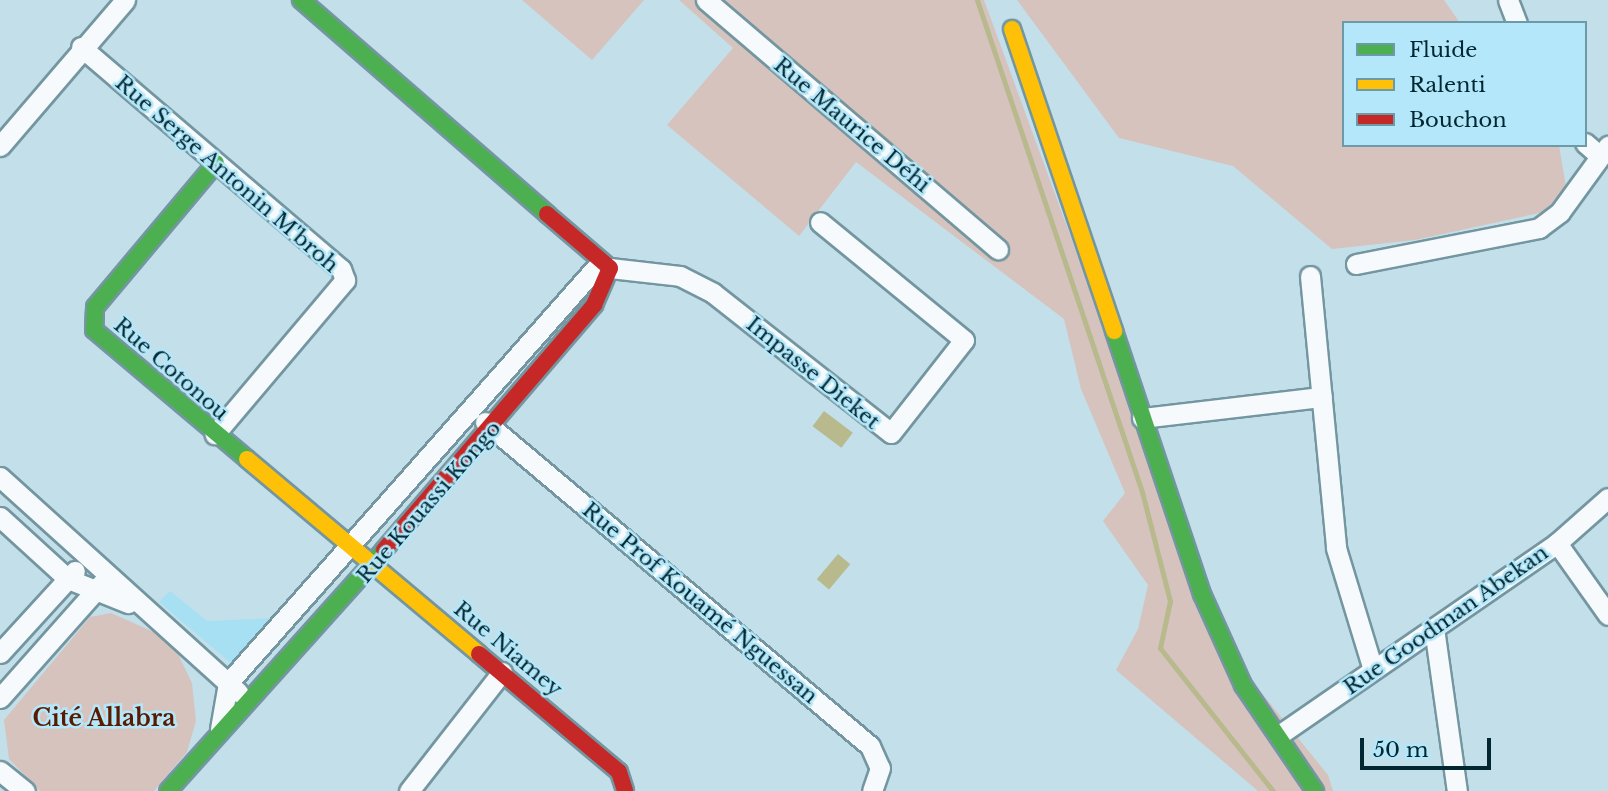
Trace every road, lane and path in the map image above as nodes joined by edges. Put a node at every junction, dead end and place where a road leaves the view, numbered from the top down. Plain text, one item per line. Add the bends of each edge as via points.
1 (125, 0) edge
2 (301, 0) edge
3 (706, 0) edge
4 (1508, 0) edge
5 (1516, 21) edge
6 (1012, 29) dead end
7 (81, 47) junction
8 (1587, 144) edge
9 (0, 146) edge
10 (1604, 151) edge
11 (216, 163) junction
12 (820, 222) dead end
13 (998, 249) dead end
14 (1356, 264) dead end
15 (605, 265) junction
16 (1310, 276) dead end
17 (1322, 397) junction
18 (471, 411) junction
19 (1142, 418) junction
20 (493, 429) junction
21 (215, 434) junction
22 (0, 477) edge
23 (1608, 498) edge
24 (0, 517) edge
25 (1558, 542) junction
26 (353, 547) junction
27 (86, 558) junction
28 (376, 565) junction
29 (68, 579) junction
30 (100, 584) junction
31 (1608, 615) edge
32 (1434, 628) junction
33 (0, 653) edge
34 (1373, 670) junction
35 (502, 671) junction
36 (228, 683) junction
37 (0, 698) edge
38 (252, 703) junction
39 (220, 729) junction
40 (1279, 735) junction
41 (0, 771) edge
42 (25, 791) edge
43 (168, 791) edge
44 (409, 791) edge
45 (625, 791) edge
46 (872, 791) edge
47 (1315, 791) edge
48 (1457, 791) edge

1 - 7 street
2 - 15 street
3 - 13 street, Rue Maurice Déhi
4 - 5 street
6 - 19 street
7 - 9 street
7 - 11 street, Rue Serge Antonin M'broh
8 - 10 street
10 - 14 street via 1560,212 1539,228
11 - 21 street, Rue Cotonou via 92,318 94,330
11 - 21 street, Rue Serge Antonin M'broh via 341,269 345,280
12 - 15 street, Impasse Dieket via 964,340 891,433 713,293 680,276
15 - 18 street, Rue Kouassi Kongo
15 - 20 street, Rue Kouassi Kongo via 594,305
16 - 17 street
17 - 19 street
17 - 34 street via 1336,548
18 - 20 street, Rue Prof Kouamé Nguessan
18 - 26 street, Rue Kouassi Kongo
19 - 40 street via 1202,594 1243,685
20 - 28 street, Rue Kouassi Kongo
20 - 46 street, Rue Prof Kouamé Nguessan via 870,746 880,768
21 - 26 street, Rue Cotonou
22 - 27 street
23 - 25 street, Rue Goodman Abekan
24 - 29 street
25 - 31 street
25 - 32 street, Rue Goodman Abekan
26 - 28 street, Rue Niamey
26 - 36 street, Rue Kouassi Kongo
27 - 29 street
27 - 30 street
28 - 35 street, Rue Niamey
28 - 38 street, Rue Kouassi Kongo
29 - 30 street
29 - 33 street
30 - 36 street via 136,605
30 - 37 street
32 - 34 street, Rue Goodman Abekan
32 - 48 street
34 - 40 street, Rue Goodman Abekan
35 - 44 street
35 - 45 street, Rue Niamey via 619,772
36 - 38 street
36 - 39 street
38 - 39 street, Rue Kouassi Kongo
39 - 43 street, Rue Kouassi Kongo
40 - 47 street
41 - 42 street

